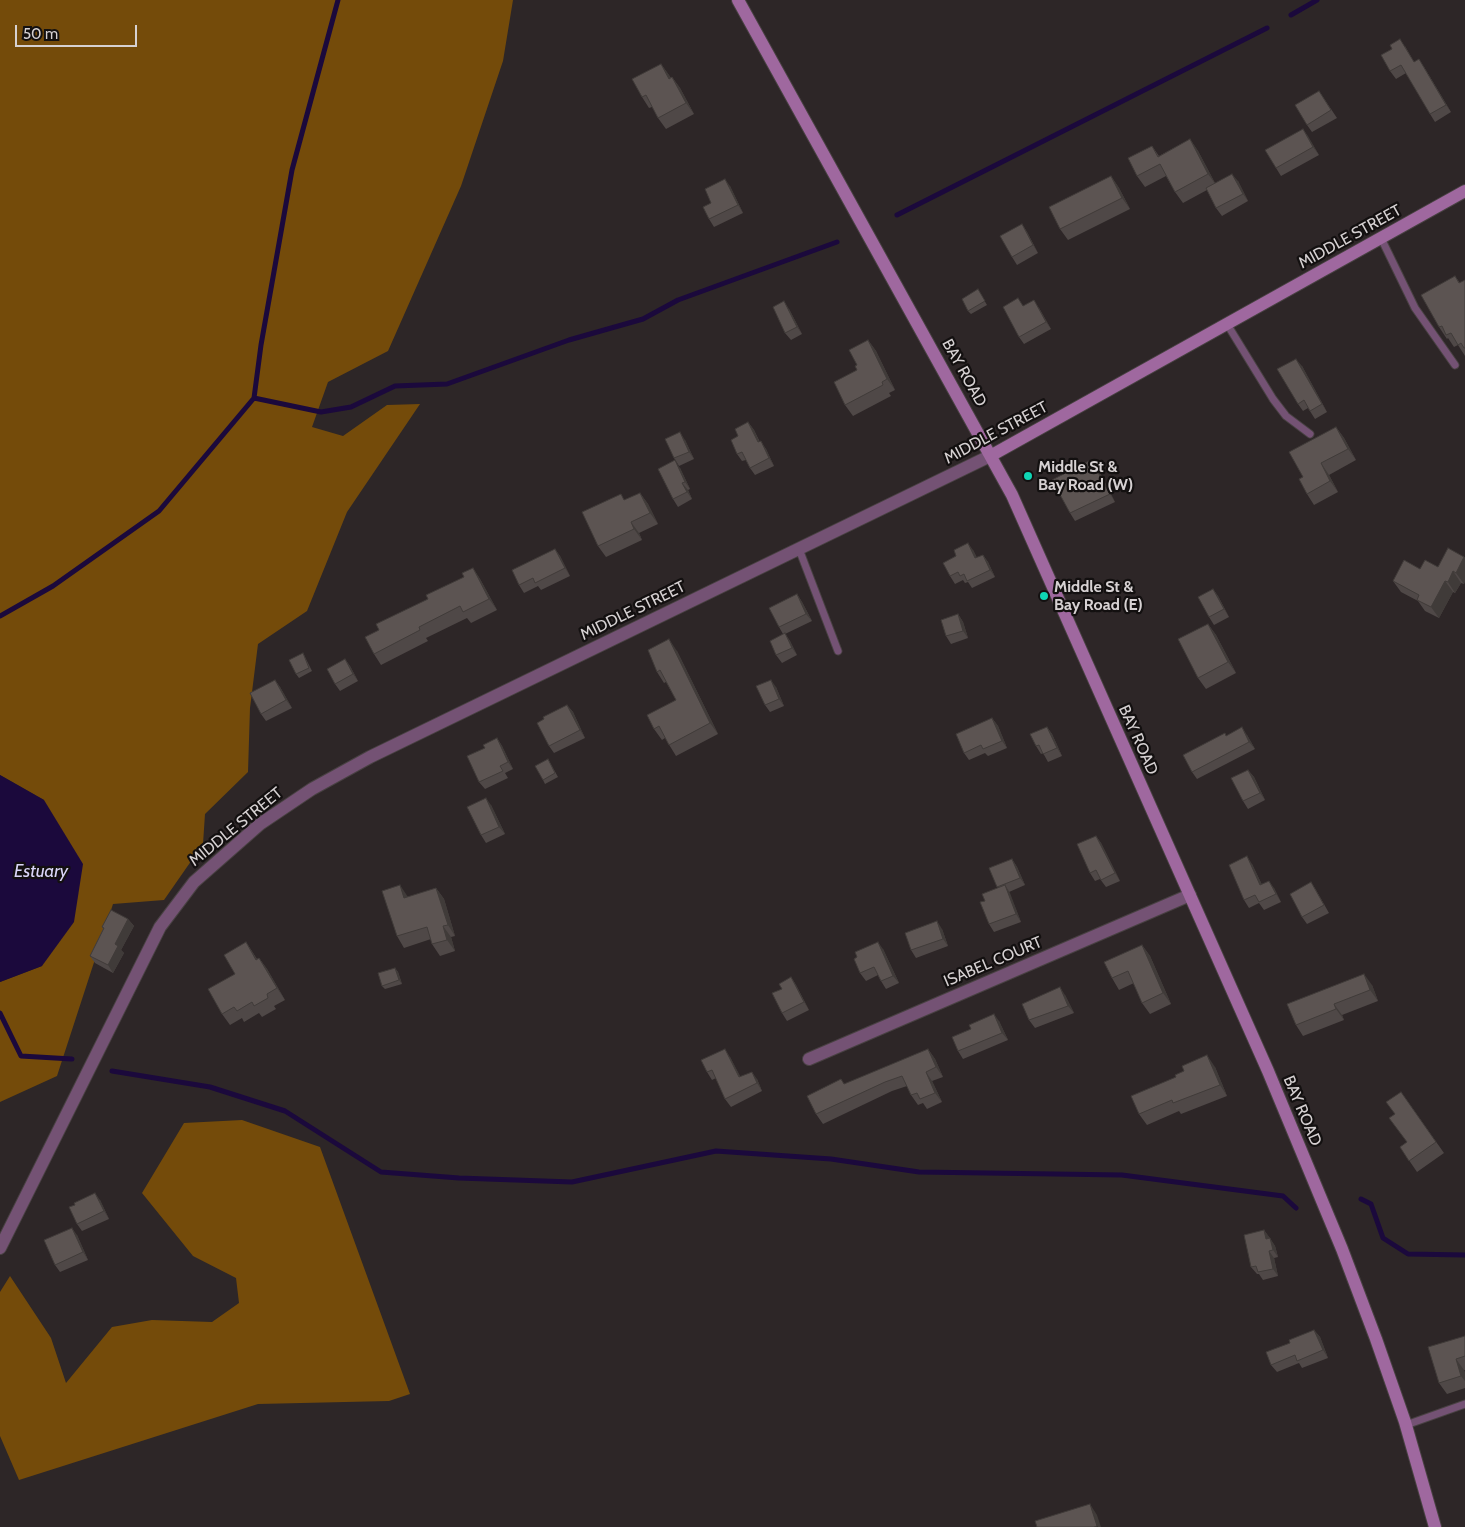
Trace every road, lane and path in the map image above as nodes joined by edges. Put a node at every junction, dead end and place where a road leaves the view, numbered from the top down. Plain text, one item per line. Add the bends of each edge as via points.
1 (738, 0) edge
2 (1465, 191) edge
3 (1381, 238) junction
4 (1227, 324) junction
5 (1454, 365) dead end
6 (1310, 434) dead end
7 (992, 456) junction
8 (799, 549) junction
9 (838, 651) dead end
10 (1190, 895) junction
11 (810, 1059) dead end
12 (0, 1248) edge
13 (1465, 1404) edge
14 (1406, 1425) junction
15 (1435, 1527) edge

1 - 7 main road, BAY ROAD
2 - 3 main road, MIDDLE STREET
3 - 4 main road, MIDDLE STREET
3 - 5 lane via 1416,308
4 - 6 lane via 1273,399 1286,416
4 - 7 main road, MIDDLE STREET
7 - 8 street, MIDDLE STREET
7 - 10 main road, BAY ROAD
8 - 9 lane
8 - 12 street, MIDDLE STREET via 347,768 274,813 231,848 194,882 160,927
10 - 11 street, ISABEL COURT
10 - 14 main road, BAY ROAD via 1342,1249
13 - 14 lane
14 - 15 main road, BAY ROAD

